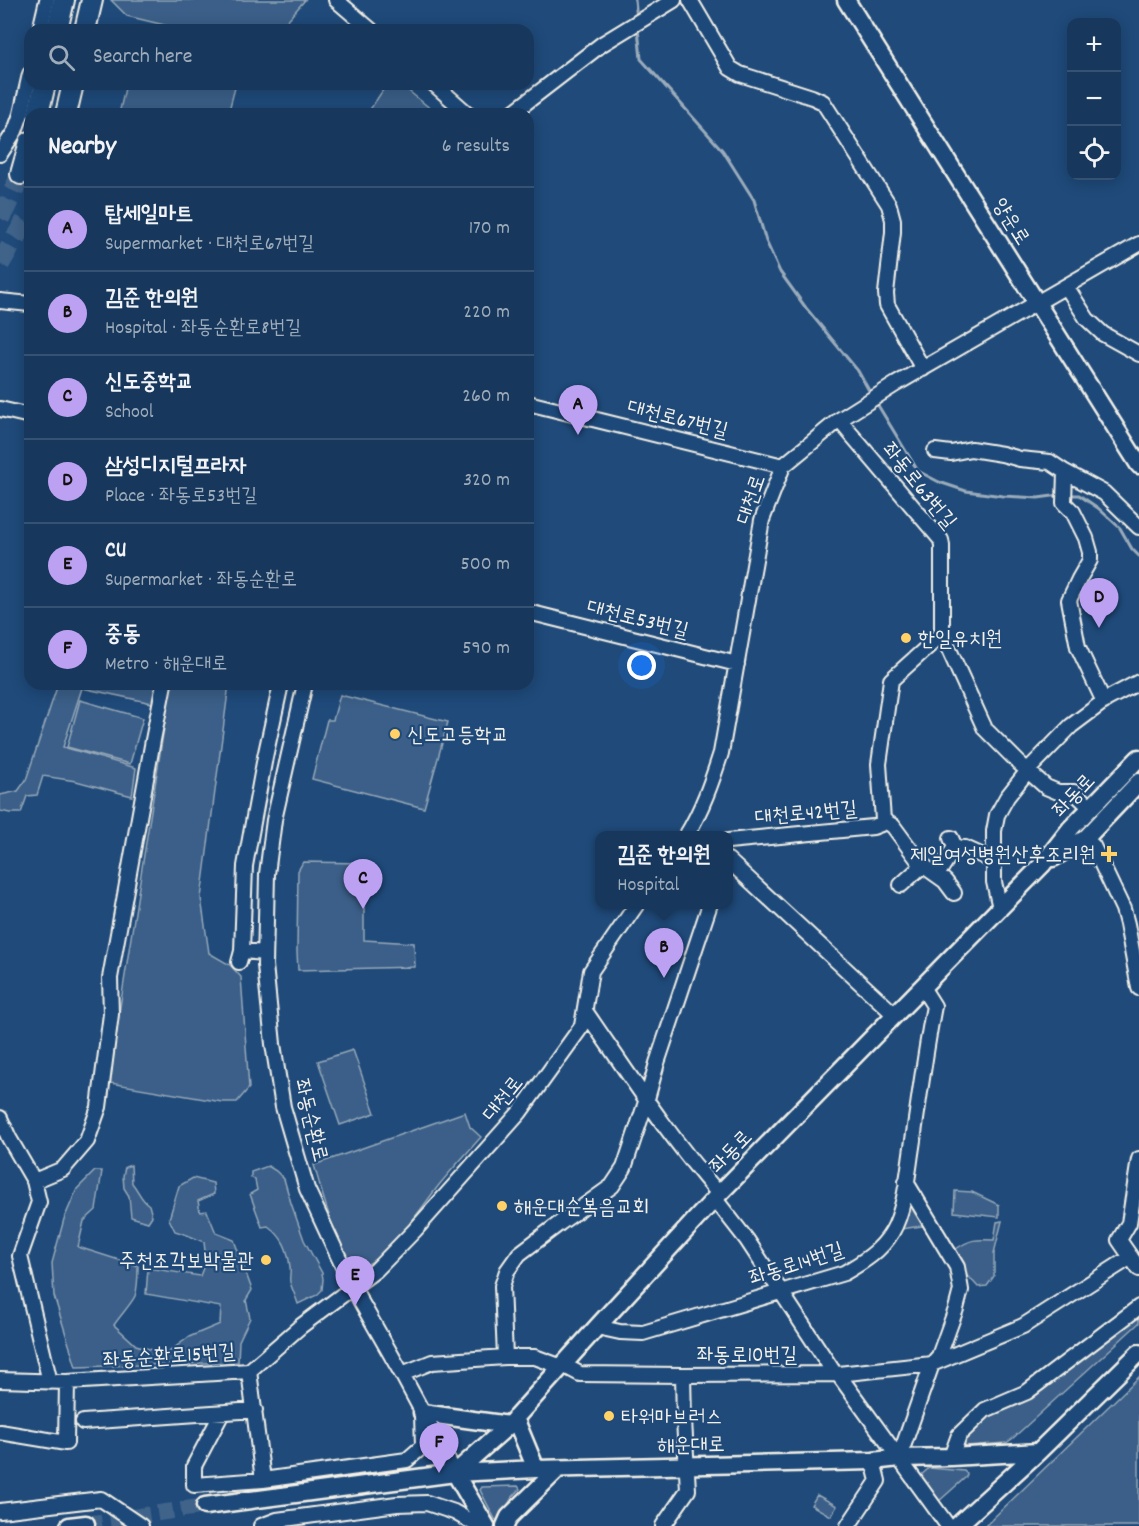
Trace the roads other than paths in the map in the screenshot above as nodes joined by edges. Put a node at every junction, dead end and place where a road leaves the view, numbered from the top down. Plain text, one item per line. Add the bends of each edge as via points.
1 (47, 0) edge
2 (64, 0) edge
3 (92, 0) edge
4 (336, 0) edge
5 (674, 0) edge
6 (690, 0) edge
7 (846, 0) edge
8 (41, 24) edge
9 (58, 24) edge
10 (86, 24) edge
11 (364, 24) edge
12 (27, 90) edge
13 (44, 90) edge
14 (72, 90) edge
15 (441, 90) edge
16 (39, 108) edge
17 (67, 108) edge
18 (461, 108) edge
19 (519, 108) edge
20 (0, 154) edge
21 (24, 163) edge
22 (21, 174) tunnel mouth
23 (1139, 244) edge
24 (1066, 286) junction
25 (0, 301) edge
26 (24, 303) edge
27 (1037, 303) junction
28 (1139, 354) edge
29 (923, 369) junction
30 (534, 404) edge
31 (0, 409) edge
32 (24, 415) edge
33 (839, 420) junction
34 (935, 451) dead end
35 (1139, 464) edge
36 (783, 466) junction
37 (1065, 472) junction
38 (1139, 527) edge
39 (534, 613) edge
40 (942, 634) junction
41 (737, 664) junction
42 (1139, 682) edge
43 (163, 690) edge
44 (280, 690) edge
45 (304, 690) edge
46 (1104, 702) junction
47 (1139, 758) edge
48 (1028, 770) junction
49 (1139, 782) edge
50 (1091, 808) junction
51 (883, 820) junction
52 (689, 831) edge
53 (1085, 839) junction
54 (733, 841) edge
55 (993, 861) junction
56 (733, 864) edge
57 (923, 865) junction
58 (1042, 865) junction
59 (937, 875) junction
60 (901, 885) dead end
61 (954, 893) dead end
62 (1000, 908) junction
63 (633, 909) edge
64 (708, 909) edge
65 (265, 953) junction
66 (922, 987) junction
67 (1139, 988) edge
68 (585, 1011) junction
69 (895, 1015) junction
70 (647, 1100) junction
71 (0, 1118) edge
72 (1139, 1159) edge
73 (34, 1181) junction
74 (906, 1182) junction
75 (717, 1197) junction
76 (1131, 1257) junction
77 (1139, 1269) edge
78 (352, 1286) junction
79 (781, 1291) junction
80 (1139, 1307) edge
81 (597, 1327) junction
82 (1139, 1353) edge
83 (505, 1357) junction
84 (932, 1364) junction
85 (563, 1366) junction
86 (249, 1371) junction
87 (402, 1374) junction
88 (837, 1374) junction
89 (683, 1375) junction
90 (0, 1380) edge
91 (50, 1382) junction
92 (67, 1382) junction
93 (255, 1410) junction
94 (222, 1413) junction
95 (422, 1413) junction
96 (512, 1421) junction
97 (83, 1422) dead end
98 (0, 1432) edge
99 (1038, 1452) junction
100 (951, 1457) junction
101 (899, 1458) junction
102 (873, 1461) junction
103 (687, 1467) junction
104 (537, 1469) junction
105 (558, 1469) junction
106 (455, 1473) junction
107 (263, 1480) junction
108 (205, 1506) tunnel mouth
109 (0, 1511) edge
110 (141, 1526) edge
111 (261, 1526) edge
112 (479, 1526) edge
113 (486, 1526) edge
114 (505, 1526) edge
115 (663, 1526) edge
116 (848, 1526) edge
117 (948, 1526) edge
118 (957, 1526) edge

1 - 8 street
2 - 9 highway
3 - 10 highway
4 - 11 street
5 - 19 street via 602,44
6 - 29 street via 730,68 823,102 889,205 893,232 887,305
7 - 27 main road, 양운로
12 - 20 street via 15,131
13 - 16 highway
14 - 17 highway
15 - 18 street
21 - 22 highway
23 - 24 street, 대천로
24 - 27 street, 대천로
24 - 28 street via 1087,319 1103,334
25 - 26 street
27 - 29 street, 대천로
27 - 35 main road, 양운로
29 - 33 street, 대천로
30 - 36 street, 대천로67번길
31 - 32 street
33 - 36 street, 대천로
33 - 40 street, 좌동로63번길 via 941,540
34 - 37 street via 971,449 1043,460
36 - 41 street, 대천로 via 762,520
37 - 38 street via 1104,493
37 - 46 street via 1069,507 1090,552 1090,560 1069,600 1078,647
39 - 41 street, 대천로53번길
40 - 48 street, 좌동로63번길 via 985,729
40 - 51 street, 대천로42번길 via 891,680 879,764
41 - 52 street, 대천로 via 721,753
42 - 46 street
43 - 73 street via 110,978 111,1014 99,1107 87,1141 63,1169
44 - 65 street via 245,866 240,957
45 - 65 street, 좌동순환로 via 274,819 267,874
46 - 48 street via 1071,726
47 - 50 main road, 좌동로
48 - 50 street, 좌동로63번길 via 1058,792 1074,792
48 - 55 street via 997,815
49 - 53 main road, 좌동로
50 - 58 main road, 좌동로
51 - 54 street, 대천로42번길 via 873,827
51 - 57 street, 대천로42번길 via 893,826
53 - 58 main road, 좌동로
53 - 67 street via 1094,846 1123,909
55 - 59 street via 953,843
55 - 62 street via 993,882
56 - 69 street
57 - 59 street, 대천로42번길
57 - 60 street
58 - 62 main road, 좌동로
59 - 61 street
62 - 66 main road, 좌동로
63 - 68 street, 대천로 via 591,971
64 - 70 street
65 - 78 street, 좌동순환로 via 283,1107 307,1189
66 - 69 main road, 좌동로
66 - 74 street, 좌동로14번길 via 934,1006
68 - 70 street
68 - 78 street, 대천로 via 582,1026 520,1112 416,1230 376,1270
69 - 75 main road, 좌동로
70 - 75 street
70 - 83 street via 624,1168 612,1186 519,1254 507,1271 502,1286
71 - 73 street
72 - 76 street via 1129,1223 1119,1240
73 - 91 street via 39,1202 20,1256
74 - 79 street, 좌동로14번길 via 893,1231 865,1261 844,1273
74 - 84 street via 957,1267 961,1290 939,1356
75 - 79 street
75 - 81 main road, 좌동로
76 - 77 street
76 - 84 street, 좌동로10번길 via 1023,1326
78 - 86 street, 좌동순환로15번길
78 - 87 street, 좌동순환로
79 - 81 street, 좌동로14번길 via 643,1333
79 - 88 street
80 - 100 street via 1028,1392 985,1410 959,1436
81 - 85 main road, 좌동로
82 - 99 main road
83 - 85 street, 좌동로10번길 via 535,1357
83 - 87 street, 좌동로10번길 via 432,1362
84 - 88 street, 좌동로10번길
84 - 101 street
85 - 89 street, 좌동로10번길 via 580,1374
85 - 96 main road, 좌동로
86 - 92 street, 좌동순환로15번길
86 - 93 street
87 - 95 street, 좌동순환로
88 - 89 street, 좌동로10번길
88 - 101 street
89 - 103 street
90 - 91 street, 좌동순환로15번길
91 - 92 street, 좌동순환로15번길
92 - 98 street via 66,1443
93 - 94 street
93 - 107 street
94 - 97 street
94 - 107 street via 194,1466 194,1485
95 - 96 main road
95 - 106 street, 좌동순환로
95 - 107 street via 423,1446 407,1460
96 - 104 main road
96 - 106 main road, 좌동로
99 - 100 main road, 해운대로
99 - 118 main road
100 - 101 main road, 해운대로
101 - 102 main road, 해운대로
101 - 117 street
102 - 103 main road, 해운대로
102 - 116 street via 878,1480
103 - 105 main road, 해운대로
103 - 115 street via 688,1490
104 - 105 main road, 해운대로
104 - 106 main road, 해운대로
105 - 114 main road via 509,1517
106 - 108 main road, 해운대로
106 - 113 main road, 좌동순환로
109 - 110 street via 101,1499
111 - 112 street via 277,1520 427,1503

